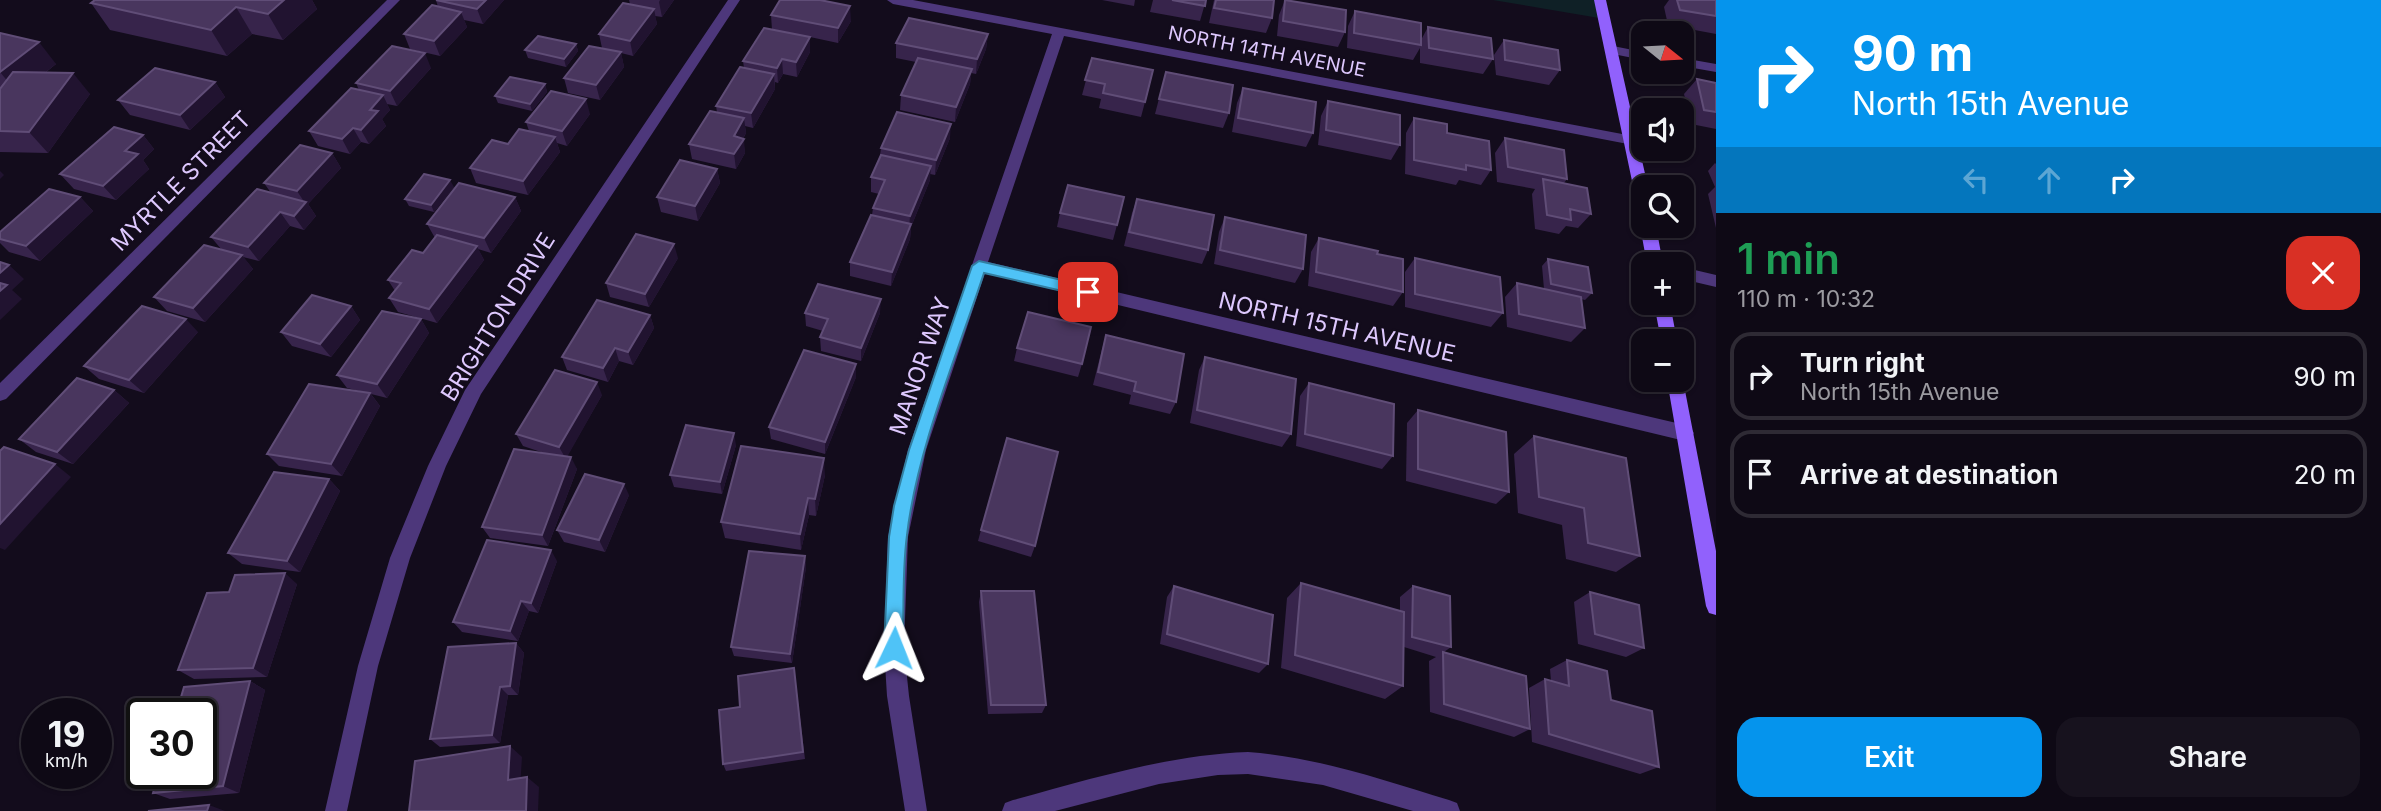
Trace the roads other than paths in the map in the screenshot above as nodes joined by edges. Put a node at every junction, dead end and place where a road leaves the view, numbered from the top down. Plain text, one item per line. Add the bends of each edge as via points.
1 (394, 0) edge
2 (734, 0) edge
3 (893, 0) edge
4 (1600, 0) edge
5 (1059, 31) junction
6 (1613, 50) junction
7 (1631, 54) edge
8 (1694, 64) edge
9 (1716, 68) edge
10 (1631, 131) edge
11 (1631, 140) edge
12 (979, 266) junction
13 (1694, 276) edge
14 (1716, 281) edge
15 (1678, 392) edge
16 (0, 394) edge
17 (1685, 433) junction
18 (1716, 601) edge
19 (336, 811) edge
20 (916, 811) edge
21 (1013, 811) edge
22 (1449, 811) edge

1 - 16 street, MYRTLE STREET
2 - 19 street, BRIGHTON DRIVE via 474,390 437,466 401,558 368,666
3 - 5 street, NORTH 14TH AVENUE
4 - 6 street
5 - 11 street, NORTH 14TH AVENUE
5 - 12 street, MANOR WAY
6 - 7 street
6 - 10 street
8 - 9 street
12 - 17 street, NORTH 15TH AVENUE
12 - 20 street, MANOR WAY via 917,450 898,537 894,648
13 - 14 street
15 - 17 street
17 - 18 street
21 - 22 street via 1172,770 1247,763 1349,782

